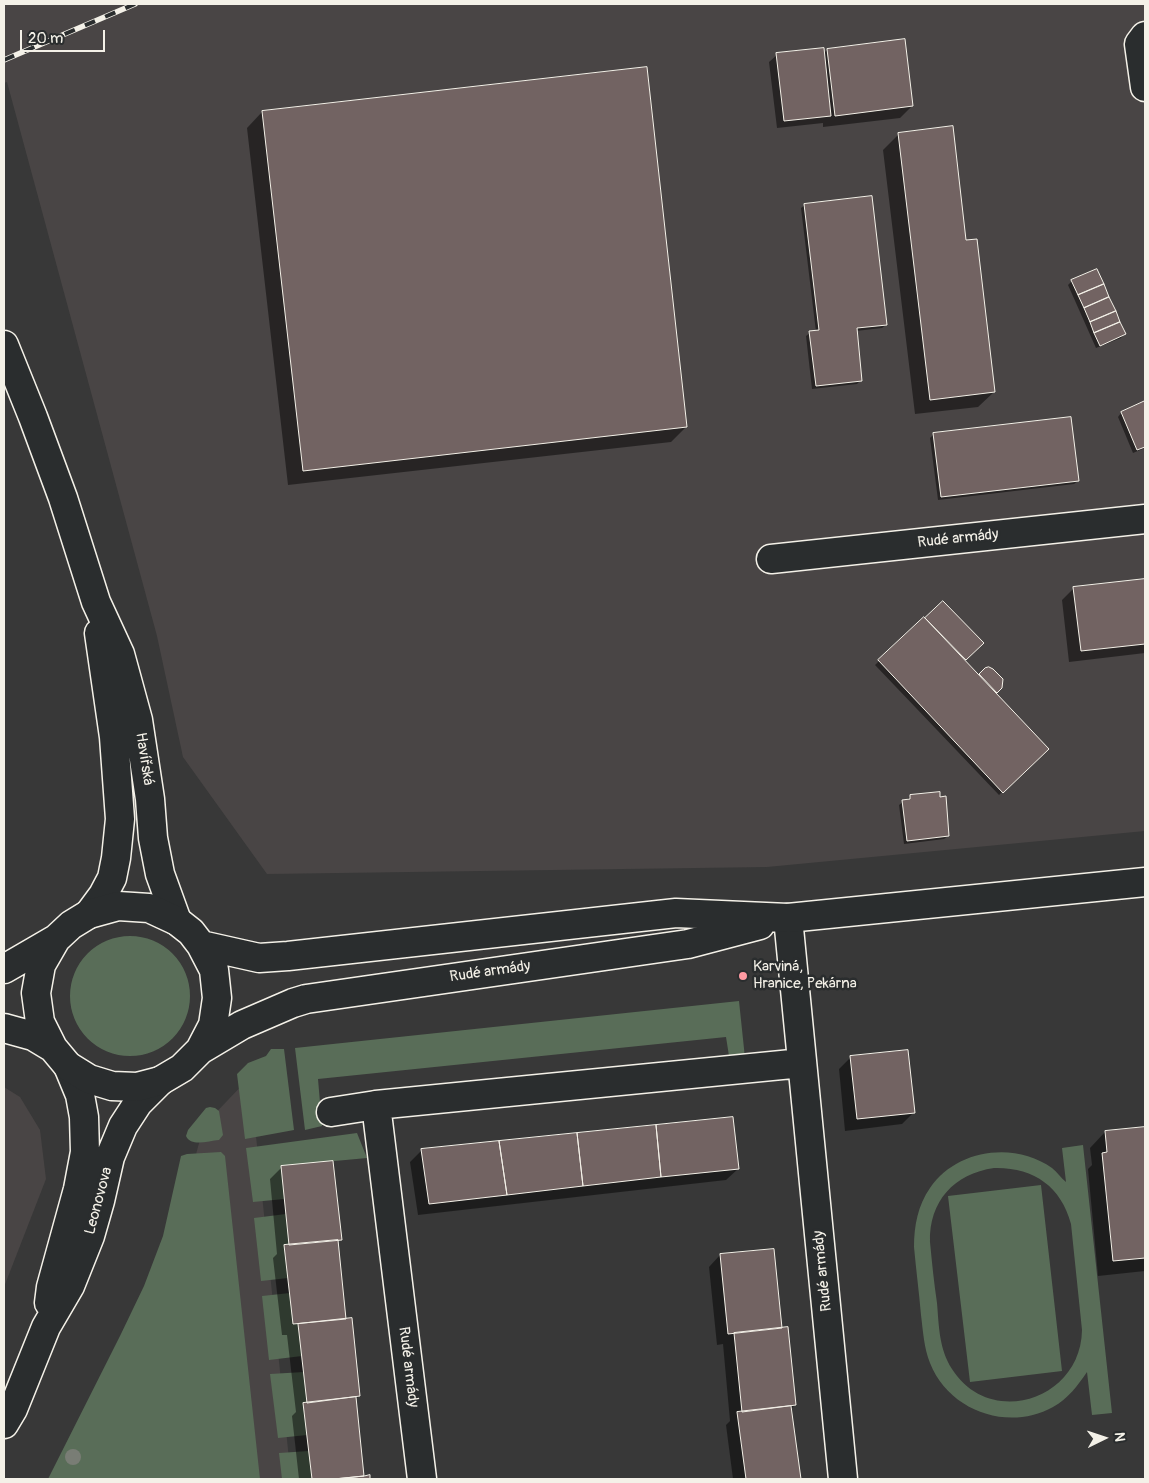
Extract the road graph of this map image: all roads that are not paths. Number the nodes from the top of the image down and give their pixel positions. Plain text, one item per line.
1 (1145, 36) edge
2 (1145, 87) edge
3 (4, 345) edge
4 (1145, 519) edge
5 (771, 558) dead end
6 (96, 602) junction
7 (1145, 882) edge
8 (88, 914) junction
9 (788, 918) junction
10 (177, 921) junction
11 (56, 939) junction
12 (201, 945) junction
13 (4, 969) edge
14 (4, 1028) edge
15 (200, 1050) junction
16 (60, 1057) junction
17 (802, 1063) junction
18 (160, 1081) junction
19 (376, 1105) junction
20 (331, 1112) dead end
21 (46, 1327) junction
22 (4, 1424) edge
23 (422, 1479) edge
24 (844, 1479) edge

1 - 2 street
3 - 6 street, Havířská
4 - 5 street, Rudé armády
6 - 8 street, Havířská
6 - 10 street, Havířská
7 - 9 street, Rudé armády
8 - 10 street, Rudé armády
8 - 11 street, Rudé armády
9 - 12 street, Rudé armády
9 - 15 street, Rudé armády
9 - 17 street, Rudé armády
10 - 12 street, Rudé armády
11 - 13 street, Rudé armády
11 - 16 street, Rudé armády
12 - 15 street, Rudé armády
14 - 16 street, Rudé armády
15 - 18 street, Rudé armády
16 - 18 street, Rudé armády
16 - 21 street, Leonovova
17 - 19 street
17 - 24 street, Rudé armády
18 - 21 street, Leonovova
19 - 20 street
19 - 23 street, Rudé armády
21 - 22 street, Leonovova

